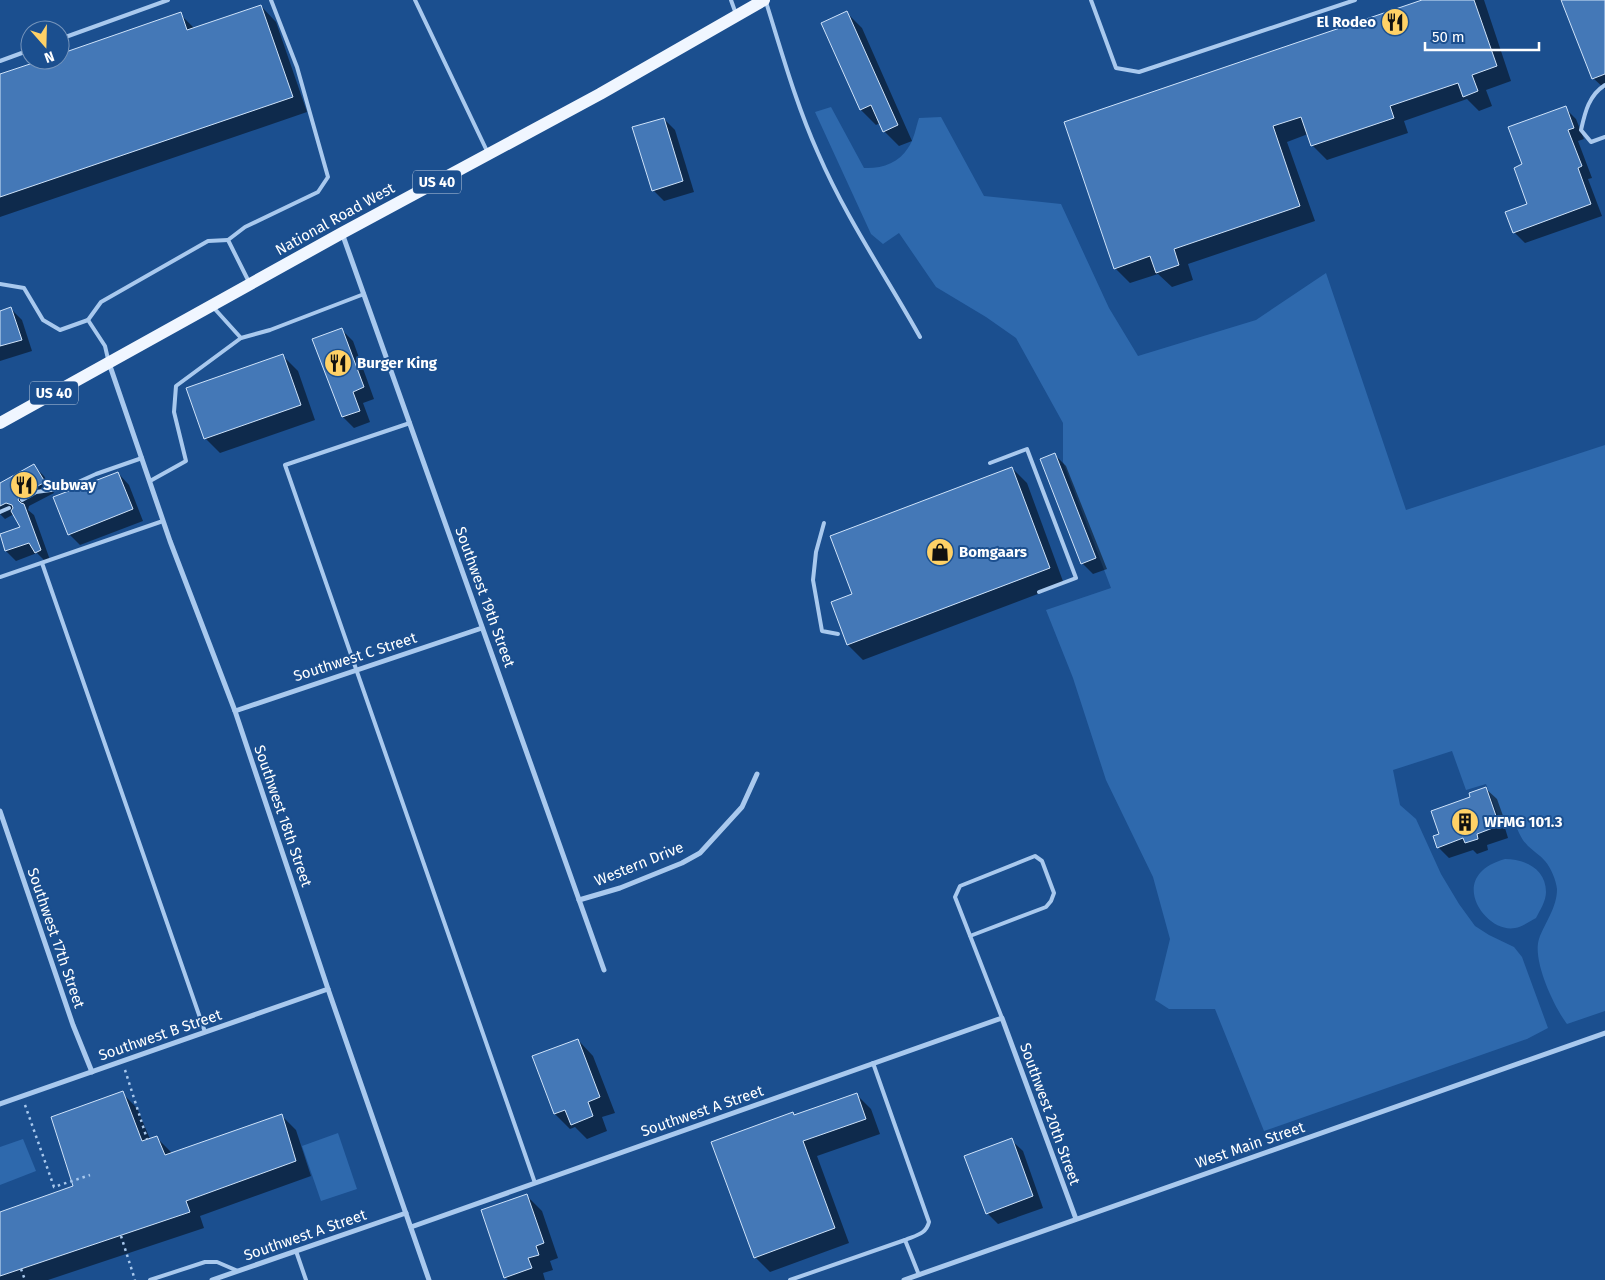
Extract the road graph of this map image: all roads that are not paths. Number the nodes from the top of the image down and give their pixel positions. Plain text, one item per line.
1 (168, 0) edge
2 (271, 0) edge
3 (414, 0) edge
4 (731, 0) edge
5 (765, 0) edge
6 (1091, 0) edge
7 (1355, 0) edge
8 (736, 16) junction
9 (70, 35) edge
10 (20, 54) edge
11 (0, 61) edge
12 (1605, 85) edge
13 (1605, 137) edge
14 (488, 154) junction
15 (342, 233) junction
16 (228, 240) junction
17 (0, 284) edge
18 (250, 284) junction
19 (364, 294) junction
20 (212, 306) junction
21 (88, 320) junction
22 (920, 337) dead end
23 (241, 338) junction
24 (109, 363) junction
25 (0, 423) edge
26 (410, 423) junction
27 (142, 458) junction
28 (990, 462) dead end
29 (150, 481) junction
30 (22, 500) dead end
31 (9, 508) dead end
32 (0, 512) edge
33 (163, 521) junction
34 (824, 523) dead end
35 (42, 563) junction
36 (0, 577) edge
37 (1039, 592) dead end
38 (482, 628) junction
39 (838, 634) dead end
40 (357, 670) junction
41 (235, 711) junction
42 (758, 774) dead end
43 (0, 811) edge
44 (579, 900) junction
45 (970, 936) junction
46 (604, 970) dead end
47 (328, 989) junction
48 (1002, 1018) junction
49 (205, 1032) junction
50 (1605, 1033) edge
51 (873, 1063) junction
52 (92, 1072) junction
53 (0, 1104) edge
54 (535, 1183) junction
55 (406, 1213) junction
56 (1076, 1220) junction
57 (411, 1227) junction
58 (906, 1240) junction
59 (296, 1251) junction
60 (238, 1271) junction
61 (920, 1274) junction
62 (150, 1280) edge
63 (212, 1280) edge
64 (306, 1280) edge
65 (429, 1280) edge
66 (790, 1280) edge
67 (904, 1280) edge
68 (924, 1280) edge

1 - 9 lane
2 - 16 lane
3 - 14 lane
4 - 8 lane
5 - 8 main road, National Road West / US 40
5 - 22 lane
6 - 7 lane
8 - 14 main road, National Road West / US 40
10 - 11 lane
12 - 13 lane
14 - 15 main road, National Road West / US 40
15 - 18 main road, National Road West / US 40
15 - 19 street, Southwest 19th Street
16 - 18 lane
16 - 21 lane
17 - 21 lane
18 - 20 main road, National Road West / US 40
19 - 23 lane
19 - 26 street, Southwest 19th Street
20 - 23 lane
20 - 24 main road, National Road West / US 40
21 - 24 lane
23 - 29 lane
24 - 25 main road, National Road West / US 40
24 - 27 street, Southwest 18th Street
26 - 38 street, Southwest 19th Street
26 - 40 lane
27 - 29 street, Southwest 18th Street
27 - 30 lane
28 - 37 lane
29 - 33 street, Southwest 18th Street
31 - 32 lane
33 - 35 lane
33 - 41 street, Southwest 18th Street
34 - 39 lane
35 - 36 lane
35 - 49 lane
38 - 40 street, Southwest C Street
38 - 44 street, Southwest 19th Street
40 - 41 street, Southwest C Street
40 - 54 lane
41 - 47 street, Southwest 18th Street
42 - 44 street, Western Drive
43 - 52 street, Southwest 17th Street
44 - 46 street, Southwest 19th Street
45 - 45 lane
45 - 48 lane
47 - 49 street, Southwest B Street
47 - 55 street, Southwest 18th Street
48 - 51 street, Southwest A Street
48 - 56 street, Southwest 20th Street
49 - 52 street, Southwest B Street
50 - 56 street, West Main Street
51 - 54 street, Southwest A Street
51 - 58 lane
52 - 53 street, Southwest B Street
54 - 57 street, Southwest A Street
55 - 57 street, Southwest 18th Street
55 - 59 street, Southwest A Street
56 - 61 street, West Main Street
57 - 65 street, Southwest 18th Street
58 - 61 lane
58 - 66 lane
59 - 60 street, Southwest A Street
59 - 64 lane
60 - 62 lane
60 - 63 street, Southwest A Street
61 - 67 street, West Main Street
61 - 68 street

